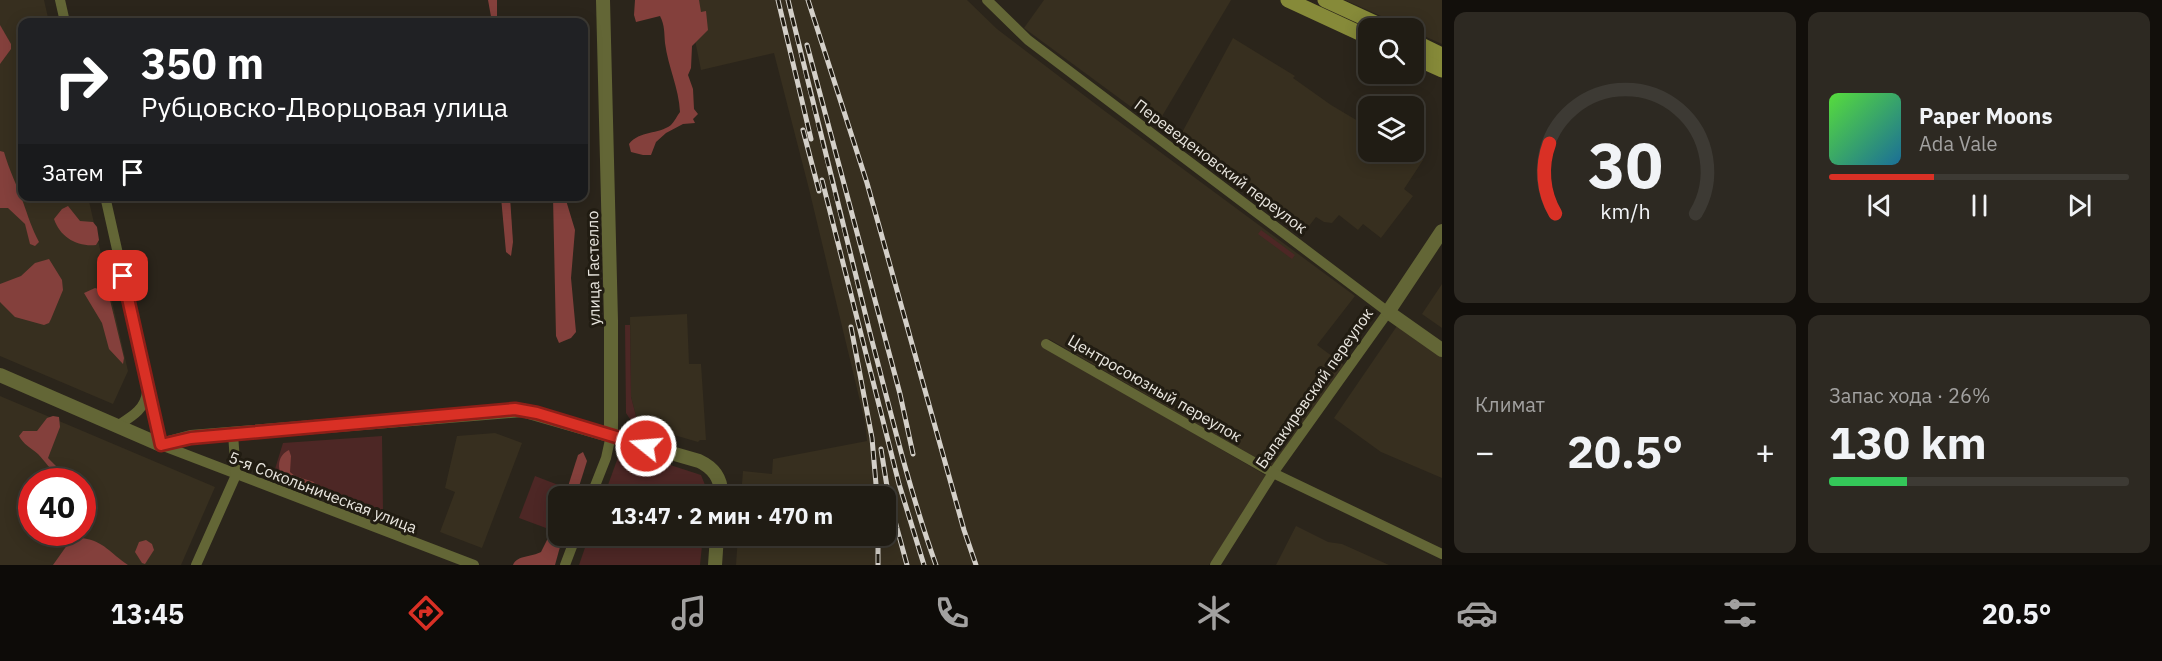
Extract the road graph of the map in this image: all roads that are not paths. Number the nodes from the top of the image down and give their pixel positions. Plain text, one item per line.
1 (60, 0) edge
2 (603, 0) edge
3 (987, 0) edge
4 (1288, 0) edge
5 (1325, 0) edge
6 (64, 18) edge
7 (1364, 18) edge
8 (1358, 32) edge
9 (1424, 46) edge
10 (1442, 54) edge
11 (1424, 62) edge
12 (1442, 70) edge
13 (106, 201) edge
14 (1442, 231) edge
15 (1388, 312) junction
16 (1046, 344) dead end
17 (1442, 350) edge
18 (0, 375) edge
19 (147, 385) junction
20 (117, 426) junction
21 (233, 434) junction
22 (611, 435) junction
23 (161, 445) junction
24 (1273, 473) junction
25 (236, 475) junction
26 (595, 486) edge
27 (719, 486) edge
28 (572, 546) edge
29 (716, 546) edge
30 (1442, 554) edge
31 (196, 565) edge
32 (474, 565) edge
33 (565, 565) edge
34 (715, 565) edge
35 (1215, 565) edge

1 - 6 street
2 - 22 street, улица Гастелло
3 - 15 street, Переведеновский переулок
4 - 8 main road
5 - 7 main road
9 - 10 main road
11 - 12 main road
13 - 19 street
14 - 15 street, Балакиревский переулок
15 - 17 street, Переведеновский переулок
15 - 24 street, Балакиревский переулок
16 - 24 street, Центросоюзный переулок
18 - 20 street
19 - 20 street
19 - 23 street
20 - 23 street
21 - 22 street
21 - 23 street
21 - 25 street
22 - 26 street, улица Гастелло
22 - 27 street
23 - 25 street, 5-я Сокольническая улица
24 - 30 street, Центросоюзный переулок
24 - 35 street, Балакиревский переулок
25 - 31 street
25 - 32 street, 5-я Сокольническая улица
28 - 33 street
29 - 34 street

